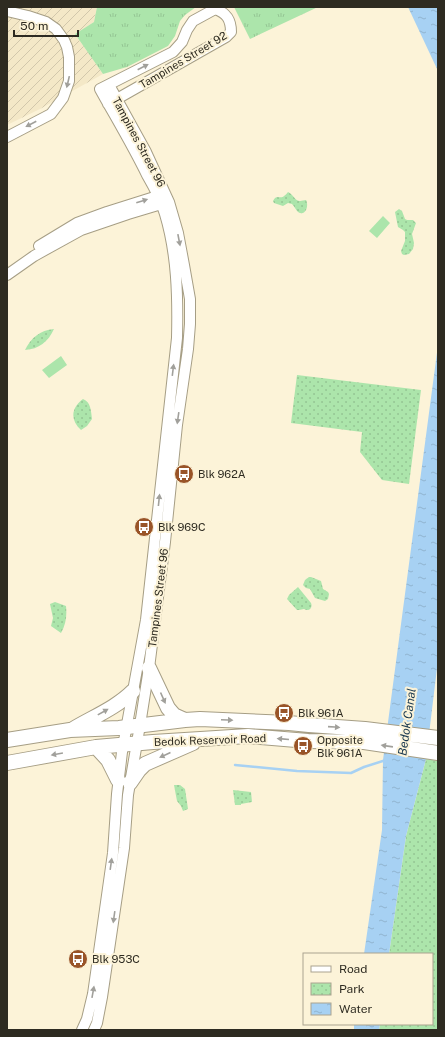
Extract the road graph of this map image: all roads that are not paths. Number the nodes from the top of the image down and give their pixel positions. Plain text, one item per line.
1 (7, 12) edge
2 (104, 87) joint
3 (113, 102) junction
4 (7, 137) edge
5 (164, 199) junction
6 (7, 267) edge
7 (7, 275) edge
8 (150, 668) junction
9 (133, 691) junction
10 (185, 720) junction
11 (134, 726) junction
12 (70, 730) junction
13 (365, 736) junction
14 (438, 738) edge
15 (7, 740) edge
16 (201, 740) junction
17 (130, 744) junction
18 (96, 747) junction
19 (438, 753) edge
20 (7, 763) edge
21 (124, 782) junction
22 (82, 1030) edge
23 (94, 1030) edge

1 -> 4 street
2 - 3 street, Tampines Street 96
2 -> 3 street, Tampines Street 92
3 - 5 street, Tampines Street 96
6 -> 5 street
5 - 7 street
5 -> 8 street, Tampines Street 96
9 -> 5 street, Tampines Street 96
8 -> 10 main road
8 - 11 street, Tampines Street 96
9 - 11 street, Tampines Street 96
12 -> 9 main road
10 - 11 main road, Bedok Reservoir Road
10 -> 13 main road, Bedok Reservoir Road
11 - 12 main road, Bedok Reservoir Road
11 - 17 street, Tampines Street 96
12 - 15 main road, Bedok Reservoir Road
13 - 14 main road, Bedok Reservoir Road
13 -> 16 main road, Bedok Reservoir Road
19 -> 13 main road, Bedok Reservoir Road
16 - 17 main road, Bedok Reservoir Road
16 -> 21 main road
17 - 18 main road, Bedok Reservoir Road
17 - 21 street, Tampines Street 96
18 -> 20 main road, Bedok Reservoir Road
18 - 21 main road
22 -> 21 street, Tampines Street 96
21 -> 23 street, Tampines Street 96

